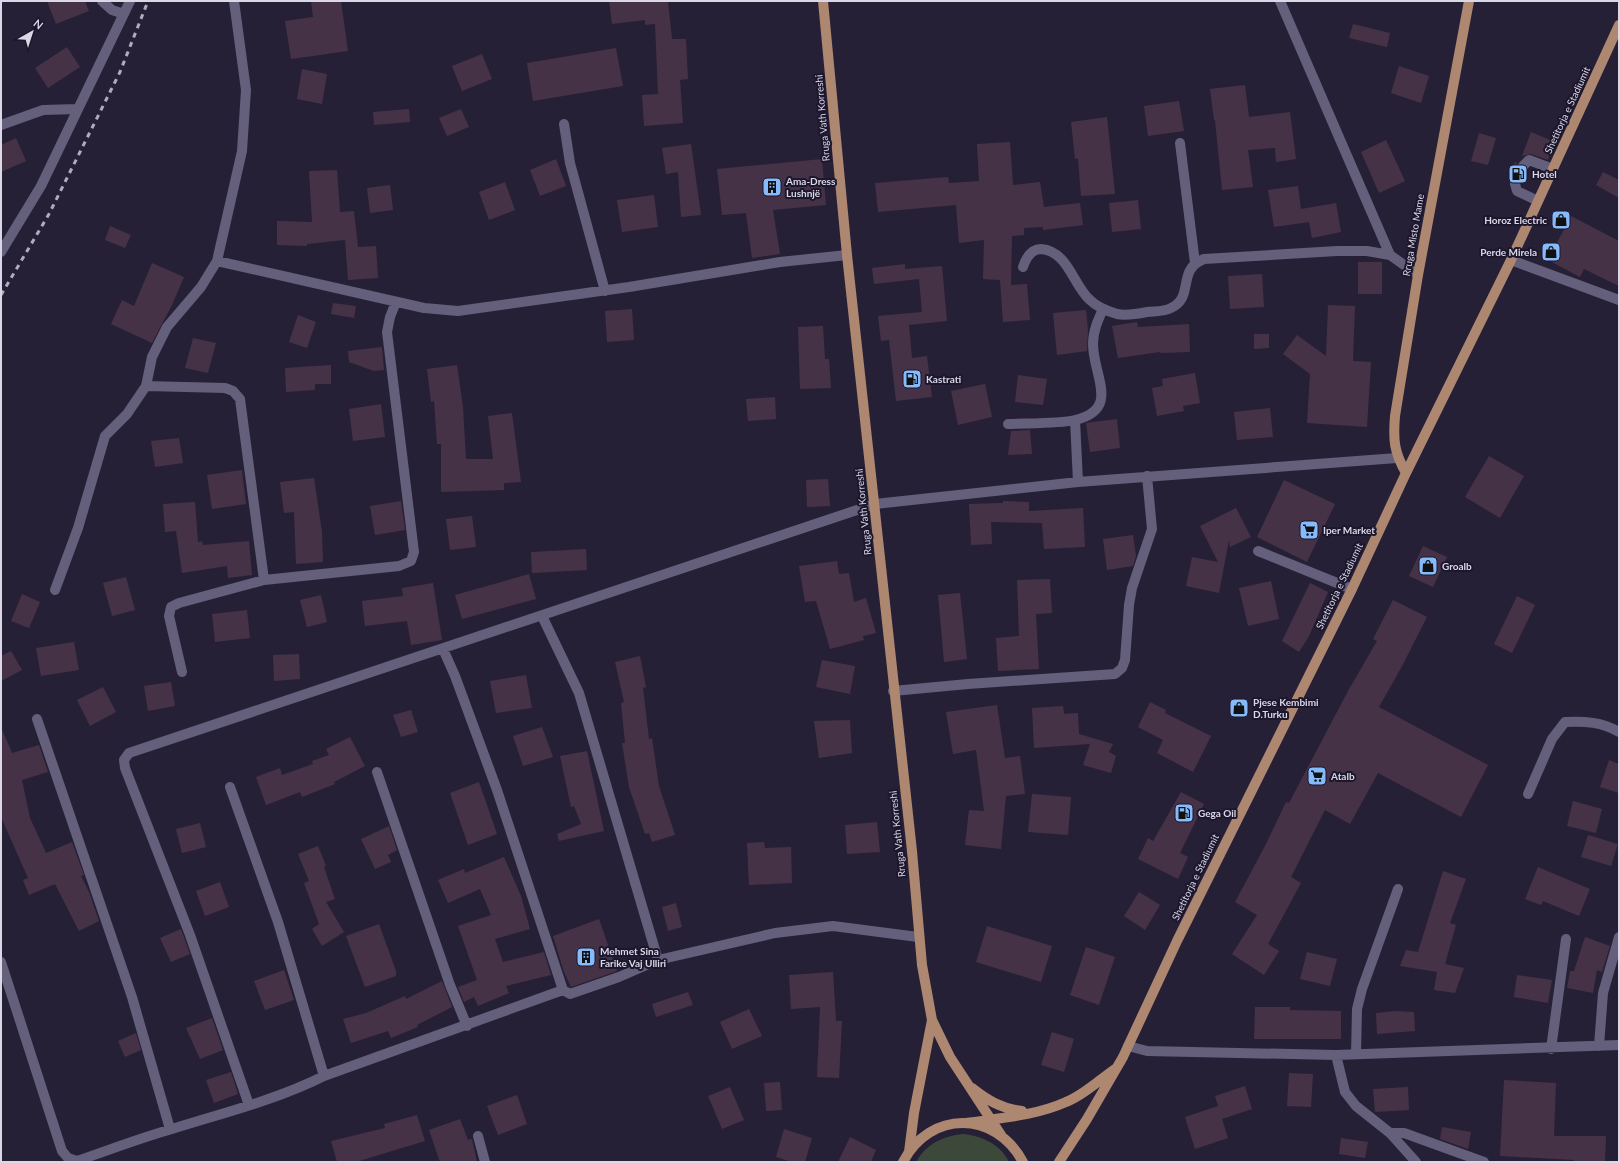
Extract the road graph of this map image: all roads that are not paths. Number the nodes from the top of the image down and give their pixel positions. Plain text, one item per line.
1 (102, 1) edge
2 (130, 1) edge
3 (234, 1) edge
4 (823, 1) edge
5 (1280, 1) edge
6 (1469, 1) edge
7 (124, 14) junction
8 (1619, 24) edge
9 (77, 109) junction
10 (1, 124) edge
11 (564, 124) dead end
12 (1180, 143) dead end
13 (1523, 166) dead end
14 (1553, 169) junction
15 (1515, 184) dead end
16 (1538, 201) junction
17 (1, 252) edge
18 (1390, 254) junction
19 (847, 255) junction
20 (1511, 260) junction
21 (217, 262) junction
22 (1195, 263) junction
23 (1023, 266) dead end
24 (1418, 275) junction
25 (605, 290) junction
26 (1619, 300) edge
27 (396, 302) junction
28 (1103, 309) junction
29 (146, 386) junction
30 (1075, 420) junction
31 (1008, 424) dead end
32 (1398, 458) junction
33 (1406, 473) junction
34 (1147, 476) junction
35 (1078, 482) junction
36 (875, 504) junction
37 (1258, 551) dead end
38 (264, 580) junction
39 (1352, 589) junction
40 (55, 590) dead end
41 (542, 616) junction
42 (443, 649) junction
43 (182, 672) dead end
44 (893, 691) junction
45 (37, 719) dead end
46 (1619, 732) edge
47 (377, 772) dead end
48 (230, 787) dead end
49 (1528, 794) dead end
50 (1398, 889) dead end
51 (918, 937) junction
52 (1619, 937) edge
53 (1566, 939) dead end
54 (658, 960) junction
55 (1, 962) edge
56 (563, 990) junction
57 (932, 1020) junction
58 (467, 1026) junction
59 (1619, 1045) edge
60 (1128, 1046) junction
61 (1599, 1046) junction
62 (1551, 1049) junction
63 (1356, 1054) junction
64 (1336, 1055) junction
65 (1115, 1069) junction
66 (324, 1076) junction
67 (966, 1082) junction
68 (249, 1105) junction
69 (1042, 1110) junction
70 (990, 1119) junction
71 (966, 1123) junction
72 (170, 1129) junction
73 (1390, 1133) junction
74 (1001, 1135) junction
75 (478, 1136) dead end
76 (908, 1152) junction
77 (485, 1162) edge
78 (903, 1162) edge
79 (1023, 1162) edge
80 (1059, 1162) edge
81 (1416, 1162) edge
82 (1484, 1162) edge

1 - 7 street
2 - 7 street
3 - 21 street
4 - 19 main road, Rruga Vath Korreshi
5 - 18 street
6 - 24 main road, Rruga Misto Mame
7 - 9 street
8 - 14 main road, Shetitorja e Stadiumit
9 - 10 street
9 - 17 street
11 - 25 street
12 - 22 street
13 - 14 street
14 - 16 main road, Shetitorja e Stadiumit
15 - 16 street
16 - 20 main road, Shetitorja e Stadiumit
18 - 22 street
18 - 24 street
19 - 25 street
19 - 36 main road, Rruga Vath Korreshi
20 - 26 street
20 - 33 main road, Shetitorja e Stadiumit
21 - 27 street
21 - 29 street
22 - 28 street
23 - 28 street
24 - 32 main road, Rruga Misto Mame
25 - 27 street
27 - 38 street
28 - 30 street
29 - 38 street
29 - 40 street
30 - 31 street
30 - 35 street
32 - 33 main road, Rruga Misto Mame
32 - 34 street
33 - 39 main road, Shetitorja e Stadiumit
34 - 35 street
34 - 44 street
35 - 36 street
36 - 41 street
36 - 44 main road, Rruga Vath Korreshi
37 - 39 street
38 - 43 street
39 - 60 main road, Shetitorja e Stadiumit
41 - 42 street
41 - 54 street
42 - 56 street
42 - 68 street
44 - 51 main road, Rruga Vath Korreshi
45 - 72 street
46 - 49 street
47 - 58 street
48 - 66 street
50 - 63 street
51 - 54 street
51 - 57 main road, Rruga Vath Korreshi
52 - 61 street
53 - 62 street
54 - 56 street
55 - 72 street
56 - 58 street
57 - 67 main road, Rruga Vath Korreshi
57 - 76 main road, Rruga Vath Korreshi
58 - 66 street
59 - 61 street
60 - 64 street
60 - 65 main road, Shetitorja e Stadiumit
61 - 62 street
62 - 63 street
63 - 64 street
64 - 73 street
65 - 69 main road, Shetitorja e Stadiumit
65 - 80 main road, Shetitorja e Stadiumit
66 - 68 street
67 - 69 main road
67 - 70 main road, Rruga Vath Korreshi
68 - 72 street
69 - 70 main road, Shetitorja e Stadiumit
70 - 71 main road, Shetitorja e Stadiumit
70 - 74 main road, Rruga Vath Korreshi
71 - 74 main road
71 - 76 main road, Shetitorja e Stadiumit
73 - 81 street
73 - 82 street
74 - 79 main road
75 - 77 street
76 - 78 main road

